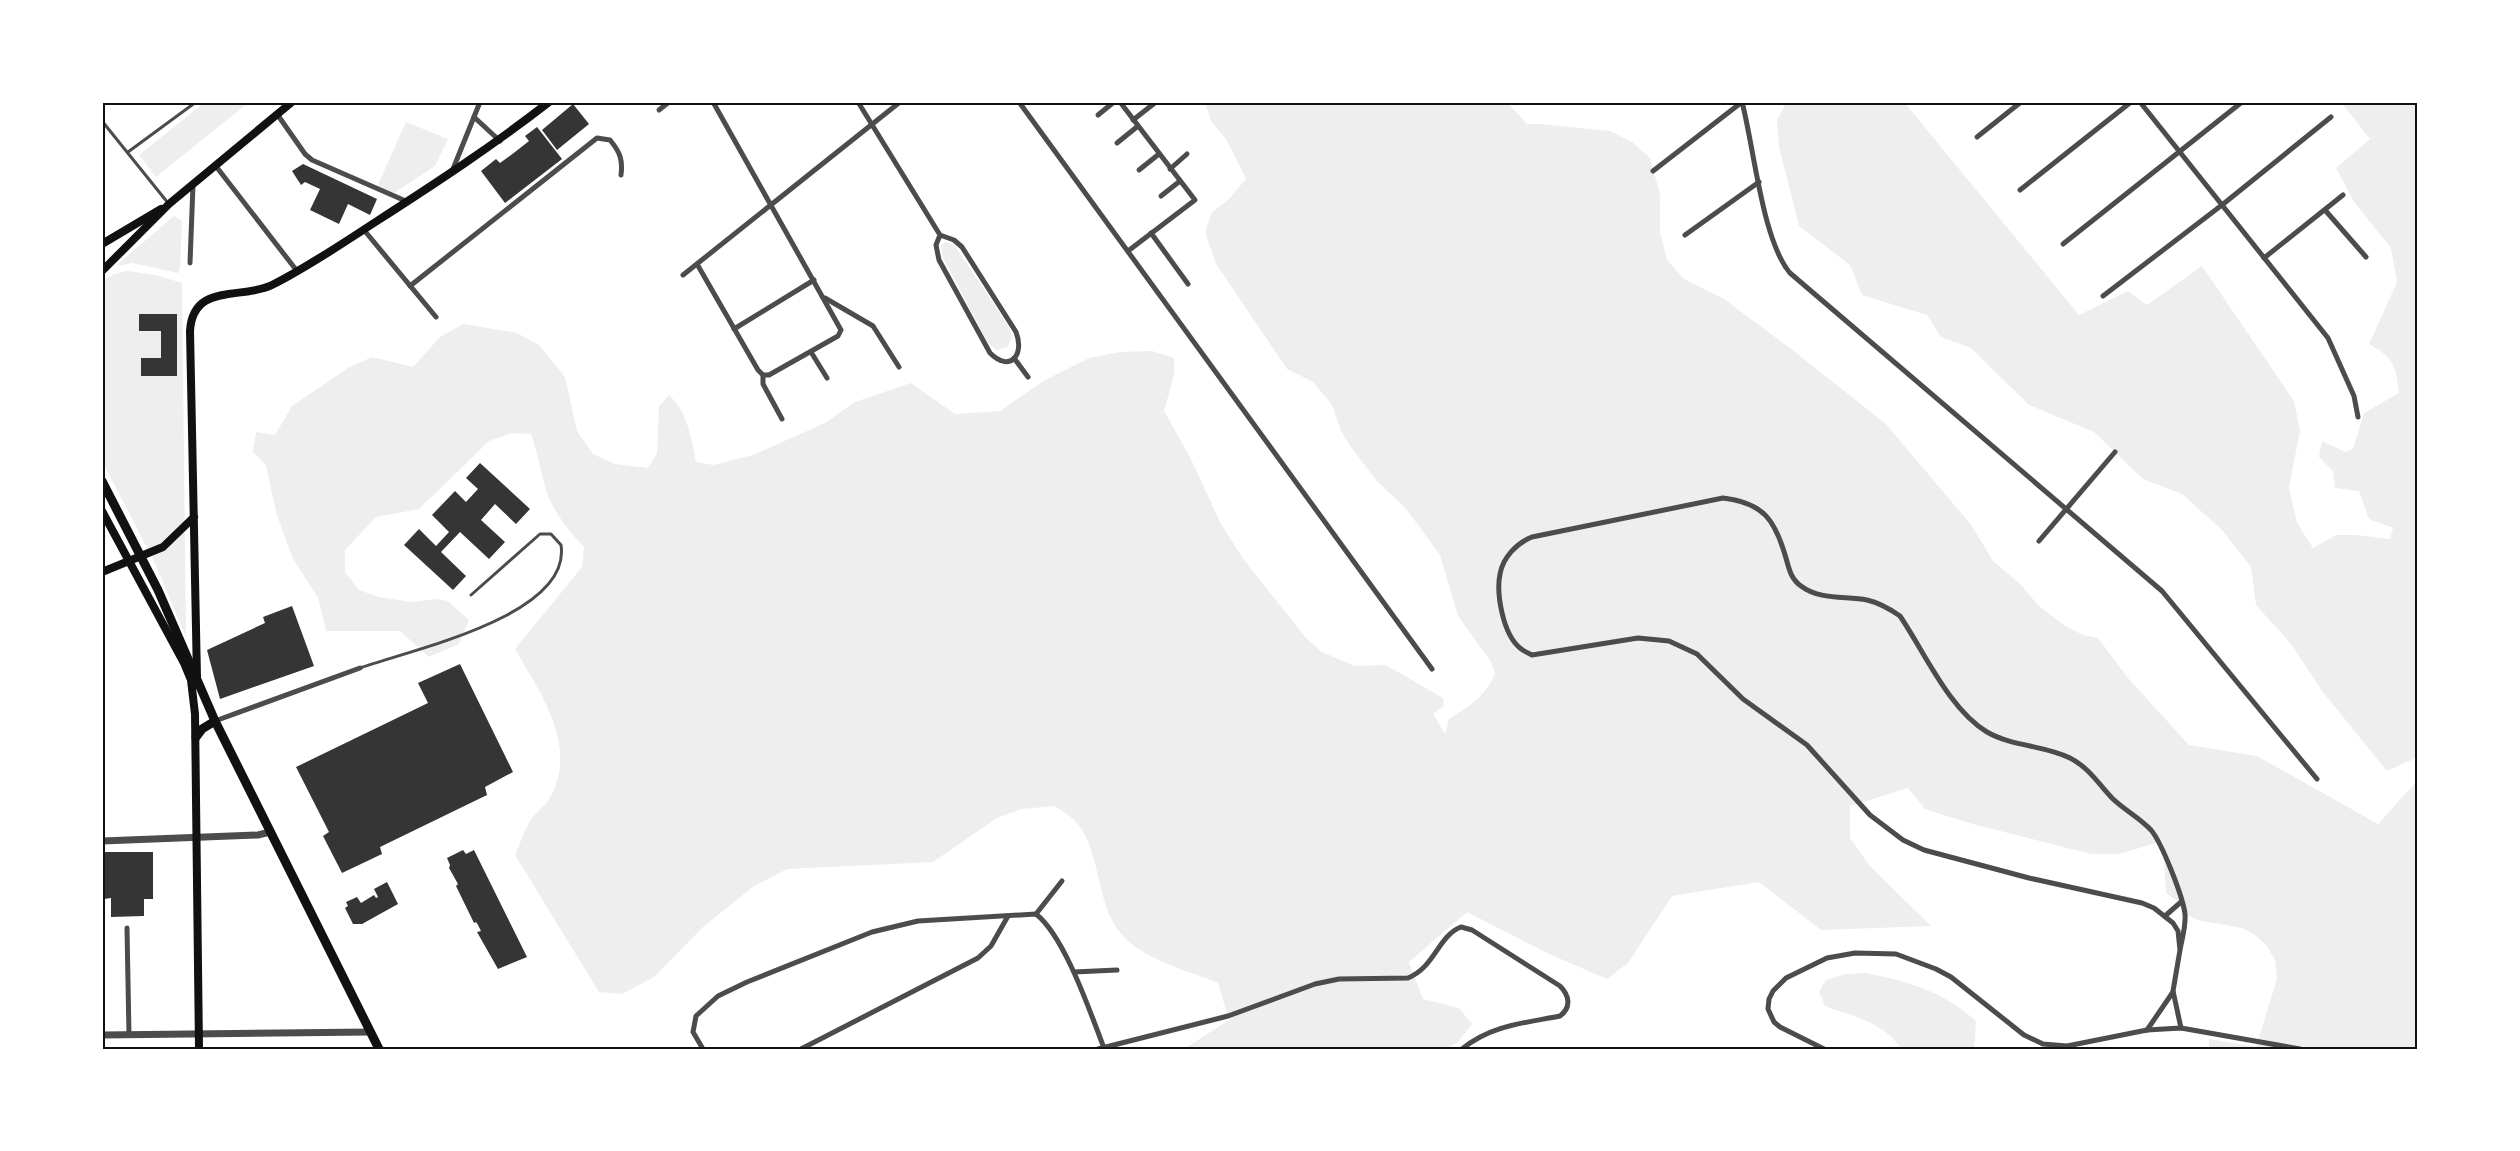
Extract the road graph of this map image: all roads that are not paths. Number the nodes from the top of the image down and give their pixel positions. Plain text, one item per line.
1 (195, 102) edge
2 (292, 102) edge
3 (480, 102) edge
4 (549, 102) edge
5 (669, 102) edge
6 (713, 102) edge
7 (858, 102) edge
8 (900, 102) edge
9 (1019, 102) edge
10 (1114, 102) edge
11 (1120, 102) edge
12 (1156, 102) edge
13 (1742, 102) edge
14 (2021, 102) edge
15 (2131, 102) edge
16 (2140, 102) edge
17 (2242, 102) edge
18 (659, 110) dead end
19 (277, 114) junction
20 (1098, 115) dead end
21 (474, 117) junction
22 (2331, 117) dead end
23 (1133, 120) junction
24 (102, 121) edge
25 (872, 124) junction
26 (1138, 126) junction
27 (1977, 137) dead end
28 (500, 141) junction
29 (1118, 143) dead end
30 (128, 152) junction
31 (2180, 152) junction
32 (1159, 154) junction
33 (1187, 154) dead end
34 (215, 165) junction
35 (1170, 169) junction
36 (1139, 170) dead end
37 (1653, 171) dead end
38 (452, 174) junction
39 (621, 176) dead end
40 (1180, 181) junction
41 (1759, 182) junction
42 (193, 184) junction
43 (2020, 190) dead end
44 (2343, 195) dead end
45 (1161, 196) dead end
46 (408, 202) junction
47 (169, 204) junction
48 (771, 205) junction
49 (2222, 205) junction
50 (2325, 210) junction
51 (364, 230) junction
52 (1151, 234) junction
53 (940, 235) junction
54 (1685, 235) dead end
55 (102, 244) edge
56 (2063, 244) dead end
57 (1128, 251) junction
58 (2366, 257) dead end
59 (2264, 258) junction
60 (190, 263) dead end
61 (697, 264) junction
62 (102, 271) edge
63 (297, 271) junction
64 (684, 275) dead end
65 (814, 280) junction
66 (1188, 284) dead end
67 (410, 286) junction
68 (2103, 296) dead end
69 (824, 297) junction
70 (436, 317) dead end
71 (734, 329) junction
72 (811, 352) junction
73 (1014, 358) junction
74 (899, 367) dead end
75 (763, 375) junction
76 (827, 378) dead end
77 (1028, 378) dead end
78 (2358, 417) dead end
79 (782, 419) dead end
80 (2115, 452) dead end
81 (102, 482) edge
82 (2066, 510) junction
83 (102, 511) edge
84 (194, 517) junction
85 (2039, 541) dead end
86 (141, 557) junction
87 (129, 562) junction
88 (102, 572) edge
89 (471, 595) dead end
90 (360, 668) joint
91 (1432, 669) dead end
92 (194, 681) junction
93 (215, 721) junction
94 (196, 737) junction
95 (2317, 779) dead end
96 (270, 832) junction
97 (197, 838) junction
98 (102, 841) edge
99 (1062, 881) dead end
100 (2181, 902) junction
101 (1036, 914) junction
102 (1008, 916) junction
103 (2165, 916) junction
104 (127, 928) dead end
105 (2180, 950) junction
106 (1117, 970) dead end
107 (1074, 972) junction
108 (2173, 991) junction
109 (2181, 1028) junction
110 (2147, 1030) junction
111 (371, 1032) junction
112 (199, 1034) junction
113 (102, 1035) edge
114 (129, 1035) junction
115 (1101, 1048) edge
116 (199, 1049) edge
117 (379, 1049) edge
118 (703, 1049) edge
119 (801, 1049) edge
120 (1462, 1049) edge
121 (1824, 1049) edge
122 (2300, 1049) edge

1 - 30 lane
2 - 19 main road
3 - 21 street
4 - 28 main road
5 - 18 street
6 - 48 street
7 - 25 street
8 - 25 street
9 - 57 street
10 - 20 street
11 - 23 street
12 - 23 street
13 - 37 street
13 - 41 street
14 - 27 street
15 - 43 street
16 - 31 street
17 - 31 street
19 - 34 main road
19 - 46 street
21 - 28 street
21 - 38 street
22 - 49 street
23 - 26 street
24 - 30 lane
25 - 48 street
25 - 53 street
26 - 29 street
26 - 32 street
28 - 38 main road
30 - 47 lane
31 - 49 street
31 - 56 street
32 - 35 street
32 - 36 street
33 - 35 street
34 - 42 main road
34 - 63 street
35 - 40 street
38 - 46 main road
39 - 67 street
40 - 45 street
40 - 52 street
41 - 54 street
41 - 82 street
42 - 47 main road
42 - 60 street
44 - 50 street
46 - 51 main road
47 - 55 main road
47 - 62 main road
48 - 61 street
48 - 65 street
49 - 59 street
49 - 68 street
50 - 58 street
50 - 59 street
51 - 63 main road
51 - 67 street
52 - 57 street
52 - 66 street
53 - 73 street
53 - 73 street
57 - 91 street
59 - 78 street
61 - 64 street
61 - 71 street
63 - 84 main road
65 - 69 street
65 - 71 street
67 - 70 street
69 - 72 street
69 - 74 street
71 - 75 street
72 - 75 street
72 - 76 street
73 - 77 street
75 - 79 street
80 - 82 street
81 - 86 main road
82 - 85 street
82 - 95 street
83 - 87 main road
84 - 86 main road
84 - 92 main road
86 - 87 main road
86 - 92 main road
87 - 88 main road
87 - 92 main road
89 - 90 lane
90 - 93 street
92 - 93 main road
92 - 94 main road
93 - 94 main road
93 - 96 main road
94 - 97 main road
96 - 97 street
96 - 111 main road
97 - 98 street
97 - 112 main road
99 - 101 street
100 - 103 street
100 - 103 street
100 - 105 street
101 - 102 street
101 - 107 street
102 - 118 street
102 - 119 street
103 - 105 street
104 - 114 street
105 - 108 street
106 - 107 street
107 - 115 street
108 - 109 street
108 - 110 street
109 - 110 street
109 - 122 street
110 - 121 street
111 - 112 street
111 - 117 main road
112 - 114 street
112 - 116 main road
113 - 114 street
115 - 120 street

